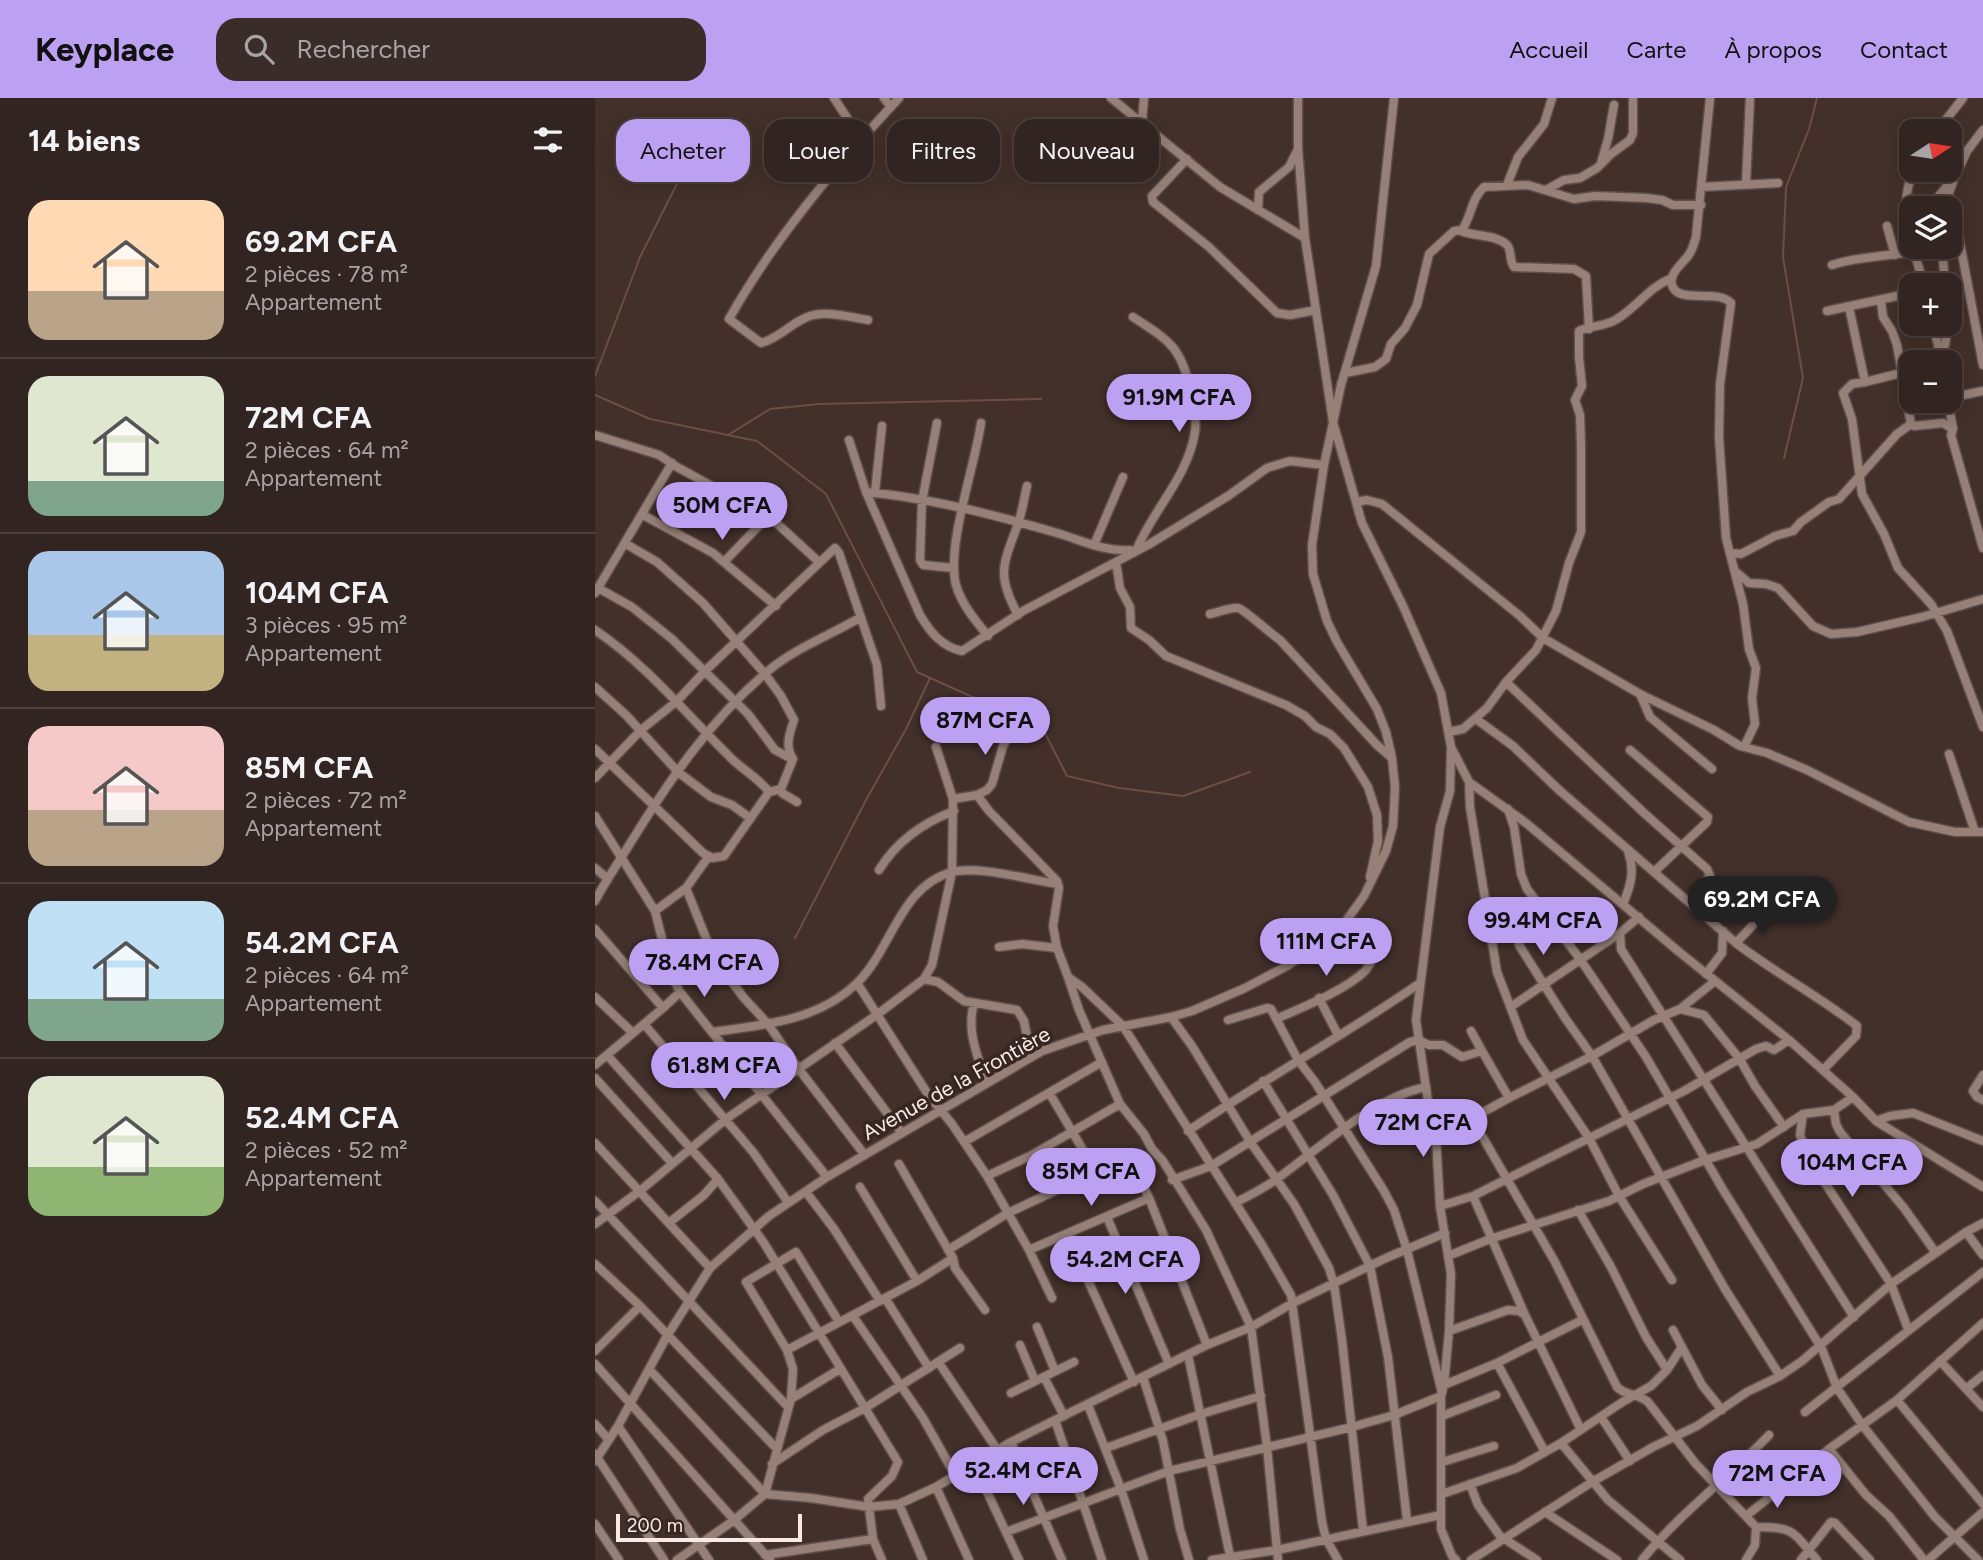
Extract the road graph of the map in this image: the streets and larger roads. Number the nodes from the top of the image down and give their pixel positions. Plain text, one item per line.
1 (834, 98) edge
2 (884, 98) edge
3 (899, 98) edge
4 (1111, 98) edge
5 (1144, 98) edge
6 (1299, 98) edge
7 (1394, 98) edge
8 (1552, 98) edge
9 (1633, 98) edge
10 (1710, 98) edge
11 (1749, 98) edge
12 (1963, 98) edge
13 (1614, 105) dead end
14 (891, 107) junction
15 (848, 119) edge
16 (1138, 119) edge
17 (1142, 119) edge
18 (1946, 119) edge
19 (873, 126) edge
20 (1983, 130) edge
21 (1159, 136) edge
22 (1299, 148) junction
23 (1187, 159) junction
24 (1962, 162) edge
25 (1601, 164) junction
26 (825, 182) edge
27 (1950, 182) edge
28 (1777, 183) dead end
29 (1746, 184) junction
30 (1507, 185) junction
31 (1702, 187) junction
32 (1546, 190) junction
33 (1939, 196) edge
34 (1701, 205) junction
35 (1258, 210) junction
36 (1887, 226) dead end
37 (1461, 231) junction
38 (1305, 238) junction
39 (1899, 254) edge
40 (1962, 254) edge
41 (1895, 255) junction
42 (1832, 265) dead end
43 (1672, 278) junction
44 (1899, 296) edge
45 (1881, 301) junction
46 (1850, 307) junction
47 (1316, 310) junction
48 (1826, 311) dead end
49 (1133, 317) dead end
50 (868, 320) dead end
51 (1589, 329) junction
52 (1899, 359) edge
53 (1983, 365) edge
54 (1345, 373) junction
55 (1899, 374) edge
56 (1865, 382) junction
57 (1983, 391) edge
58 (1962, 397) edge
59 (1909, 413) edge
60 (1951, 413) edge
61 (1333, 422) junction
62 (937, 423) dead end
63 (981, 423) dead end
64 (1911, 424) junction
65 (882, 426) dead end
66 (1953, 429) junction
67 (595, 435) edge
68 (849, 440) dead end
69 (672, 463) junction
70 (1324, 464) junction
71 (1860, 475) junction
72 (1123, 477) dead end
73 (1027, 486) dead end
74 (866, 492) junction
75 (875, 492) junction
76 (922, 500) junction
77 (1356, 502) junction
78 (963, 509) junction
79 (643, 515) junction
80 (768, 516) junction
81 (1018, 523) junction
82 (626, 544) junction
83 (1094, 545) junction
84 (1983, 548) edge
85 (1134, 553) junction
86 (1730, 553) junction
87 (725, 562) junction
88 (819, 562) junction
89 (1116, 562) junction
90 (954, 568) junction
91 (1736, 572) junction
92 (597, 590) edge
93 (1983, 599) edge
94 (776, 606) junction
95 (1937, 612) junction
96 (1210, 614) dead end
97 (1017, 615) junction
98 (861, 617) junction
99 (595, 630) edge
100 (988, 636) junction
101 (1543, 638) junction
102 (735, 642) junction
103 (706, 670) junction
104 (765, 674) junction
105 (1506, 682) junction
106 (595, 687) edge
107 (1640, 695) junction
108 (677, 701) junction
109 (734, 702) junction
110 (881, 706) dead end
111 (1019, 718) dead end
112 (1476, 719) junction
113 (1983, 727) edge
114 (641, 730) junction
115 (705, 733) junction
116 (1449, 733) junction
117 (936, 747) dead end
118 (1451, 747) junction
119 (1744, 747) junction
120 (595, 750) edge
121 (1630, 750) dead end
122 (1949, 754) dead end
123 (1392, 758) junction
124 (793, 759) junction
125 (608, 762) junction
126 (1712, 769) dead end
127 (678, 772) junction
128 (595, 778) edge
129 (1469, 782) junction
130 (781, 789) junction
131 (769, 792) junction
132 (977, 795) junction
133 (953, 799) junction
134 (797, 802) dead end
135 (654, 807) junction
136 (1508, 809) junction
137 (954, 811) junction
138 (595, 816) edge
139 (750, 818) junction
140 (1979, 832) edge
141 (1681, 846) junction
142 (1627, 848) junction
143 (709, 856) junction
144 (622, 858) junction
145 (595, 868) edge
146 (879, 870) dead end
147 (951, 872) junction
148 (1654, 872) junction
149 (607, 878) junction
150 (1058, 884) junction
151 (1703, 884) dead end
152 (686, 888) junction
153 (1364, 896) junction
154 (595, 901) edge
155 (1623, 904) junction
156 (1767, 910) dead end
157 (655, 911) junction
158 (1639, 918) junction
159 (595, 929) edge
160 (1723, 931) junction
161 (1620, 933) junction
162 (1736, 943) junction
163 (1519, 945) dead end
164 (999, 947) dead end
165 (1057, 948) junction
166 (1380, 948) dead end
167 (1580, 959) junction
168 (1706, 974) junction
169 (1068, 977) junction
170 (924, 979) junction
171 (1715, 981) junction
172 (857, 983) junction
173 (1420, 983) junction
174 (1542, 983) junction
175 (680, 992) junction
176 (595, 996) edge
177 (1319, 999) junction
178 (974, 1003) junction
179 (1512, 1006) junction
180 (663, 1008) junction
181 (1680, 1009) junction
182 (878, 1014) junction
183 (1665, 1016) junction
184 (1171, 1017) junction
185 (1276, 1019) junction
186 (1228, 1020) dead end
187 (644, 1024) junction
188 (768, 1024) junction
189 (1122, 1026) junction
190 (1471, 1031) dead end
191 (712, 1032) junction
192 (633, 1033) junction
193 (1630, 1033) junction
194 (1090, 1034) junction
195 (1338, 1035) junction
196 (1418, 1040) junction
197 (1789, 1040) junction
198 (835, 1043) junction
199 (1482, 1051) junction
200 (607, 1055) junction
201 (1592, 1056) junction
202 (1031, 1057) junction
203 (1739, 1058) junction
204 (1298, 1060) junction
205 (1102, 1062) junction
206 (595, 1065) edge
207 (799, 1068) junction
208 (1823, 1070) junction
209 (1983, 1075) edge
210 (595, 1079) edge
211 (1547, 1079) junction
212 (1705, 1079) junction
213 (1263, 1081) junction
214 (986, 1083) junction
215 (1426, 1087) junction
216 (1050, 1094) junction
217 (760, 1095) junction
218 (1323, 1097) junction
219 (1853, 1097) junction
220 (1509, 1098) junction
221 (1671, 1098) junction
222 (1983, 1100) edge
223 (1228, 1103) junction
224 (1120, 1104) junction
225 (1381, 1105) junction
226 (938, 1110) junction
227 (1834, 1110) junction
228 (1803, 1114) junction
229 (1471, 1117) junction
230 (1628, 1118) junction
231 (726, 1119) junction
232 (1287, 1121) junction
233 (1876, 1121) junction
234 (1784, 1127) junction
235 (1345, 1129) junction
236 (1188, 1131) junction
237 (1071, 1132) junction
238 (902, 1133) junction
239 (1399, 1135) dead end
240 (1436, 1138) junction
241 (1588, 1138) junction
242 (1983, 1141) edge
243 (964, 1142) junction
244 (595, 1143) edge
245 (1251, 1143) junction
246 (1747, 1148) junction
247 (690, 1149) junction
248 (1308, 1153) junction
249 (864, 1154) junction
250 (1705, 1160) junction
251 (672, 1163) junction
252 (899, 1164) dead end
253 (1211, 1166) junction
254 (1096, 1172) junction
255 (988, 1176) junction
256 (827, 1177) junction
257 (1277, 1178) junction
258 (718, 1179) junction
259 (1507, 1179) junction
260 (1661, 1179) junction
261 (1172, 1180) junction
262 (860, 1187) dead end
263 (1983, 1187) edge
264 (641, 1190) junction
265 (806, 1192) junction
266 (1472, 1196) junction
267 (1619, 1196) junction
268 (1149, 1198) junction
269 (595, 1200) edge
270 (788, 1202) junction
271 (1235, 1203) junction
272 (1440, 1206) junction
273 (1578, 1210) junction
274 (608, 1213) junction
275 (1008, 1213) junction
276 (1107, 1217) junction
277 (670, 1222) junction
278 (1983, 1223) edge
279 (595, 1224) edge
280 (1534, 1224) junction
281 (753, 1228) junction
282 (1966, 1231) junction
283 (1445, 1233) junction
284 (1067, 1234) junction
285 (1490, 1239) junction
286 (948, 1250) junction
287 (1029, 1250) junction
288 (1407, 1250) junction
289 (1935, 1252) junction
290 (1983, 1255) edge
291 (1448, 1256) junction
292 (953, 1258) junction
293 (776, 1263) junction
294 (595, 1264) edge
295 (1370, 1266) junction
296 (710, 1268) junction
297 (1983, 1272) edge
298 (1672, 1280) dead end
299 (917, 1281) junction
300 (1334, 1284) junction
301 (1891, 1284) junction
302 (1052, 1298) dead end
303 (883, 1300) junction
304 (689, 1302) junction
305 (1293, 1303) junction
306 (640, 1306) junction
307 (985, 1310) dead end
308 (1525, 1315) junction
309 (853, 1316) junction
310 (1854, 1317) junction
311 (1583, 1320) junction
312 (839, 1322) junction
313 (1983, 1323) edge
314 (1037, 1326) dead end
315 (1251, 1326) junction
316 (1673, 1329) dead end
317 (1908, 1329) junction
318 (1449, 1331) junction
319 (817, 1333) junction
320 (667, 1336) junction
321 (1538, 1343) junction
322 (1020, 1345) dead end
323 (1207, 1345) junction
324 (1821, 1347) junction
325 (960, 1348) dead end
326 (1682, 1348) junction
327 (787, 1350) junction
328 (595, 1351) edge
329 (1188, 1355) junction
330 (1940, 1361) junction
331 (1074, 1362) dead end
332 (939, 1363) junction
333 (1497, 1363) junction
334 (595, 1364) edge
335 (1169, 1364) junction
336 (929, 1367) junction
337 (649, 1369) junction
338 (840, 1370) junction
339 (1667, 1370) junction
340 (1055, 1371) junction
341 (1983, 1375) edge
342 (1780, 1376) junction
343 (1044, 1377) junction
344 (1143, 1377) junction
345 (1035, 1381) junction
346 (1134, 1382) junction
347 (899, 1385) junction
348 (1837, 1388) junction
349 (1967, 1388) junction
350 (1442, 1391) junction
351 (1011, 1393) dead end
352 (1496, 1395) dead end
353 (1635, 1395) junction
354 (1261, 1396) junction
355 (1898, 1400) junction
356 (790, 1403) junction
357 (629, 1404) junction
358 (1088, 1405) junction
359 (865, 1408) junction
360 (1983, 1408) edge
361 (1722, 1410) junction
362 (1805, 1412) dead end
363 (1201, 1414) junction
364 (1394, 1415) junction
365 (1442, 1416) junction
366 (1601, 1417) junction
367 (1060, 1418) junction
368 (595, 1424) edge
369 (618, 1426) junction
370 (1863, 1426) junction
371 (1352, 1427) junction
372 (1159, 1429) junction
373 (1581, 1430) junction
374 (1769, 1435) dead end
375 (1310, 1436) junction
376 (1674, 1437) junction
377 (609, 1440) junction
378 (1011, 1442) junction
379 (1561, 1443) junction
380 (1494, 1446) dead end
381 (1267, 1447) junction
382 (1106, 1448) junction
383 (1829, 1449) junction
384 (777, 1450) junction
385 (998, 1451) junction
386 (1545, 1452) junction
387 (596, 1457) edge
388 (1210, 1461) junction
389 (1630, 1461) junction
390 (1442, 1462) junction
391 (772, 1464) junction
392 (974, 1464) junction
393 (1169, 1471) junction
394 (955, 1475) junction
395 (1592, 1482) junction
396 (1470, 1484) junction
397 (1716, 1485) junction
398 (936, 1487) junction
399 (1121, 1489) junction
400 (765, 1494) junction
401 (1442, 1494) junction
402 (1084, 1502) junction
403 (899, 1504) junction
404 (1983, 1504) edge
405 (869, 1507) junction
406 (1545, 1512) junction
407 (1983, 1512) edge
408 (1441, 1515) junction
409 (1746, 1516) junction
410 (1043, 1517) junction
411 (1407, 1520) junction
412 (733, 1521) junction
413 (595, 1524) edge
414 (1756, 1527) junction
415 (1363, 1530) junction
416 (1006, 1532) junction
417 (1505, 1537) junction
418 (1955, 1537) junction
419 (873, 1539) junction
420 (1326, 1539) junction
421 (1657, 1542) junction
422 (699, 1546) junction
423 (1277, 1550) junction
424 (1808, 1550) junction
425 (1230, 1556) junction
426 (767, 1557) edge
427 (1451, 1558) edge
428 (619, 1560) edge
429 (664, 1560) edge
430 (677, 1560) edge
431 (709, 1560) edge
432 (881, 1560) edge
433 (923, 1560) edge
434 (969, 1560) edge
435 (1019, 1560) edge
436 (1062, 1560) edge
437 (1102, 1560) edge
438 (1144, 1560) edge
439 (1189, 1560) edge
440 (1212, 1560) edge
441 (1278, 1560) edge
442 (1338, 1560) edge
443 (1471, 1560) edge
444 (1537, 1560) edge
445 (1617, 1560) edge
446 (1642, 1560) edge
447 (1680, 1560) edge
448 (1746, 1560) edge
449 (1801, 1560) edge
450 (1817, 1560) edge
451 (1870, 1560) edge
452 (1926, 1560) edge
453 (1978, 1560) edge

1 - 15 street
2 - 14 street
3 - 14 street
4 - 16 street
5 - 17 street
6 - 22 street
7 - 54 street, Avenue de la Frontière
8 - 30 street
9 - 25 street
10 - 31 street
11 - 29 street
12 - 18 street
13 - 25 street
14 - 19 street
20 - 24 street
21 - 23 street
22 - 35 street
22 - 38 street
23 - 35 street
23 - 47 street
25 - 32 street
26 - 50 street
27 - 33 street
28 - 29 street
29 - 31 street
30 - 32 street
30 - 37 street
31 - 34 street
32 - 34 street
34 - 43 street
35 - 38 street
36 - 41 street
37 - 51 street
37 - 54 street
38 - 47 street
39 - 41 street
40 - 53 street
41 - 42 street
43 - 51 street
43 - 86 street
44 - 45 street
45 - 46 street
45 - 52 street
46 - 48 street
46 - 56 street
47 - 61 street
49 - 85 street
51 - 101 street
54 - 61 street, Avenue de la Frontière
55 - 56 street
56 - 71 street
57 - 58 street
59 - 64 street
60 - 66 street
61 - 70 street, Avenue de la Frontière
61 - 77 street
62 - 76 street
63 - 78 street
64 - 66 street
64 - 71 street
65 - 75 street
66 - 84 street
67 - 69 street
68 - 74 street
69 - 79 street
69 - 80 street
70 - 85 street
70 - 123 street, Avenue de la Frontière
71 - 86 street
71 - 95 street
72 - 83 street
73 - 81 street
74 - 75 street
74 - 100 street
75 - 76 street
76 - 78 street
76 - 90 street
77 - 101 street
77 - 116 street
78 - 81 street
78 - 90 street
79 - 82 street
79 - 87 street
80 - 87 street
80 - 88 street
81 - 83 street
81 - 97 street
82 - 92 street
82 - 102 street
83 - 85 street
85 - 89 street
86 - 91 street
87 - 94 street
88 - 94 street
88 - 98 street
89 - 97 street
89 - 153 street
90 - 100 street
91 - 95 street
91 - 119 street
92 - 103 street
93 - 95 street
94 - 102 street
95 - 113 street
96 - 123 street
97 - 100 street
98 - 104 street
98 - 110 street
99 - 108 street
101 - 105 street
101 - 107 street
102 - 103 street
102 - 104 street
103 - 108 street
103 - 109 street
104 - 109 street
104 - 124 street
105 - 112 street
105 - 141 street
106 - 114 street
107 - 119 street
107 - 126 street
108 - 114 street
108 - 115 street
109 - 115 street
109 - 124 street
111 - 132 street
112 - 116 street
112 - 142 street
114 - 125 street
114 - 127 street
115 - 127 street
115 - 131 street
116 - 118 street
117 - 133 street
118 - 129 street
118 - 173 street
119 - 140 street
120 - 125 street
121 - 141 street
122 - 140 street
123 - 153 street, Avenue de la Frontière
124 - 130 street
125 - 128 street
125 - 135 street
127 - 135 street
127 - 139 street
129 - 136 street
129 - 179 street
130 - 131 street
130 - 134 street
131 - 139 street
132 - 133 street
132 - 150 street
133 - 137 street
135 - 143 street
135 - 144 street
136 - 155 street
136 - 167 street
137 - 146 street
137 - 147 street
138 - 144 street
139 - 143 street
141 - 148 street
141 - 151 street
142 - 148 street
142 - 155 street
143 - 152 street
144 - 149 street
144 - 157 street
145 - 149 street
147 - 150 street
147 - 170 street
147 - 172 street
148 - 160 street
149 - 154 street
150 - 165 street
152 - 157 street
152 - 188 street
153 - 184 street, Avenue de la Frontière
155 - 158 street
156 - 162 street
157 - 175 street
158 - 161 street
158 - 168 street
159 - 180 street
160 - 162 street
160 - 168 street
161 - 167 street
161 - 183 street
162 - 208 street
163 - 174 street
164 - 165 street
165 - 169 street
166 - 177 street
167 - 174 street
167 - 193 street
168 - 171 street
169 - 189 street
169 - 194 street
170 - 178 street
170 - 182 street
171 - 181 street
171 - 197 street
172 - 182 street
172 - 188 street
173 - 195 street
173 - 196 street
174 - 179 street
174 - 201 street
175 - 180 street
175 - 191 street
176 - 192 street
177 - 185 street
177 - 195 street
178 - 202 street
178 - 214 street
179 - 211 street
180 - 187 street
181 - 183 street
181 - 203 street
182 - 198 street
182 - 226 street
183 - 193 street
183 - 212 street
184 - 189 street, Avenue de la Frontière
184 - 223 street
185 - 186 street
185 - 204 street
187 - 192 street
187 - 231 street
188 - 191 street
188 - 207 street
189 - 194 street, Avenue de la Frontière
189 - 236 street
190 - 199 street
191 - 217 street
192 - 200 street
193 - 201 street
193 - 221 street
194 - 202 street, Avenue de la Frontière
194 - 205 street
195 - 204 street
196 - 199 street
196 - 215 street
196 - 218 street
197 - 203 street
197 - 208 street
198 - 207 street
198 - 238 street
199 - 220 street
200 - 206 street
200 - 247 street
201 - 211 street
201 - 230 street
202 - 214 street, Avenue de la Frontière
203 - 212 street
203 - 234 street
204 - 213 street
204 - 218 street
205 - 216 street
205 - 224 street
207 - 217 street
207 - 249 street
208 - 219 street
209 - 222 street
210 - 251 street
211 - 220 street
211 - 241 street
212 - 221 street
212 - 246 street
213 - 223 street
213 - 232 street
214 - 226 street, Avenue de la Frontière
215 - 225 street
215 - 240 street
216 - 237 street
216 - 243 street
217 - 231 street
217 - 256 street
218 - 232 street
218 - 235 street
219 - 227 street
219 - 233 street
220 - 229 street
221 - 230 street
221 - 250 street
223 - 236 street
223 - 245 street
224 - 237 street
224 - 261 street
225 - 235 street
225 - 239 street
226 - 238 street, Avenue de la Frontière
226 - 243 street
227 - 228 street
227 - 289 street
228 - 234 street
228 - 301 street
229 - 240 street
229 - 259 street
230 - 241 street
230 - 260 street
231 - 247 street
231 - 270 street
232 - 245 street
232 - 248 street
233 - 242 street
233 - 263 street
234 - 246 street
235 - 248 street
235 - 288 street
236 - 253 street
237 - 254 street
237 - 255 street
238 - 249 street, Avenue de la Frontière
240 - 272 street
241 - 259 street
241 - 267 street
243 - 255 street
244 - 264 street
245 - 253 street
245 - 257 street
246 - 250 street
246 - 310 street
247 - 251 street
247 - 258 street
248 - 257 street
248 - 295 street
249 - 256 street, Avenue de la Frontière
250 - 260 street
250 - 324 street
251 - 264 street
252 - 286 street
253 - 261 street
253 - 271 street
254 - 268 street
254 - 275 street
255 - 275 street
256 - 265 street, Avenue de la Frontière
257 - 271 street
257 - 300 street
258 - 277 street
258 - 281 street
259 - 266 street
259 - 280 street
260 - 267 street
260 - 342 street
261 - 315 street
262 - 299 street
264 - 274 street
264 - 277 street
265 - 270 street, Avenue de la Frontière
265 - 303 street
266 - 272 street
266 - 285 street
267 - 273 street
267 - 298 street
268 - 276 street
268 - 323 street
269 - 274 street
270 - 281 street, Avenue de la Frontière
271 - 305 street
272 - 283 street
273 - 280 street
273 - 339 street
274 - 279 street
274 - 304 street
275 - 286 street
275 - 287 street
276 - 284 street
276 - 335 street
277 - 296 street
278 - 282 street
280 - 285 street
280 - 311 street
281 - 293 street
281 - 296 street, Avenue de la Frontière
282 - 289 street
282 - 290 street
283 - 288 street
283 - 291 street
284 - 287 street
284 - 346 street
285 - 291 street
285 - 308 street
286 - 292 street
287 - 302 street
288 - 295 street
288 - 350 street
289 - 301 street
291 - 318 street
292 - 299 street
292 - 307 street
293 - 312 street
293 - 319 street
293 - 327 street
294 - 306 street
295 - 300 street
295 - 364 street
296 - 304 street, Avenue de la Frontière
297 - 317 street
299 - 303 street
300 - 305 street
300 - 371 street
301 - 310 street
301 - 317 street
303 - 309 street
303 - 336 street
304 - 320 street, Avenue de la Frontière
304 - 356 street
305 - 315 street
305 - 375 street
306 - 320 street
306 - 328 street
308 - 318 street
308 - 321 street
309 - 312 street
309 - 347 street
310 - 324 street
311 - 321 street
311 - 353 street
312 - 319 street
313 - 330 street
314 - 340 street
315 - 323 street
315 - 354 street
316 - 326 street
317 - 348 street
318 - 350 street
319 - 327 street
319 - 338 street
320 - 337 street, Avenue de la Frontière
320 - 384 street
321 - 333 street
321 - 373 street
322 - 345 street
323 - 329 street
324 - 342 street
324 - 348 street
325 - 332 street
326 - 339 street
326 - 361 street
327 - 356 street
329 - 335 street
329 - 363 street
330 - 349 street
330 - 355 street
331 - 340 street
332 - 336 street
332 - 385 street
333 - 350 street
333 - 386 street
334 - 357 street
335 - 344 street
336 - 347 street
337 - 357 street, Avenue de la Frontière
337 - 400 street
338 - 356 street
338 - 359 street
339 - 353 street
340 - 343 street
341 - 349 street
342 - 361 street
343 - 345 street
343 - 367 street
344 - 346 street
344 - 372 street
345 - 351 street
346 - 358 street
347 - 359 street
347 - 394 street
348 - 362 street
348 - 370 street
349 - 360 street
350 - 364 street
350 - 365 street
352 - 365 street
353 - 366 street
353 - 376 street
354 - 363 street
354 - 381 street
355 - 370 street
355 - 404 street
356 - 384 street
357 - 369 street, Avenue de la Frontière
357 - 412 street
358 - 367 street
358 - 382 street
359 - 391 street
359 - 405 street
361 - 376 street
363 - 372 street
363 - 388 street
364 - 371 street
364 - 411 street
365 - 390 street
366 - 373 street
366 - 389 street
367 - 378 street
367 - 402 street
368 - 377 street
369 - 377 street, Avenue de la Frontière
369 - 422 street
370 - 383 street
370 - 418 street
371 - 375 street
371 - 415 street
372 - 382 street
372 - 393 street
373 - 379 street
374 - 397 street
375 - 381 street
375 - 420 street
376 - 389 street
376 - 397 street
377 - 387 street, Avenue de la Frontière
378 - 385 street
378 - 410 street
379 - 386 street
379 - 395 street
380 - 390 street
381 - 388 street
381 - 423 street
382 - 399 street
383 - 409 street
383 - 452 street
384 - 391 street
385 - 392 street
386 - 396 street
387 - 429 street
388 - 393 street
388 - 425 street
389 - 395 street
390 - 401 street
391 - 400 street
392 - 394 street
392 - 416 street
393 - 399 street
393 - 439 street
394 - 398 street
395 - 406 street
395 - 421 street
396 - 401 street
396 - 417 street
397 - 409 street
397 - 421 street
398 - 403 street
398 - 434 street
399 - 402 street
399 - 438 street
400 - 405 street
400 - 412 street
401 - 408 street
402 - 410 street
402 - 437 street
403 - 405 street
403 - 433 street
405 - 419 street
406 - 417 street
406 - 445 street
407 - 418 street
408 - 411 street
408 - 427 street
409 - 414 street
410 - 416 street
410 - 436 street
411 - 415 street
412 - 422 street
412 - 426 street
413 - 428 street
414 - 424 street
414 - 448 street
415 - 420 street
416 - 435 street
417 - 443 street
417 - 444 street
418 - 452 street
418 - 453 street
419 - 426 street
419 - 432 street
420 - 423 street
420 - 442 street
421 - 446 street
421 - 447 street
422 - 430 street
422 - 431 street
423 - 425 street
423 - 441 street
424 - 449 street
424 - 450 street
424 - 451 street
425 - 440 street

